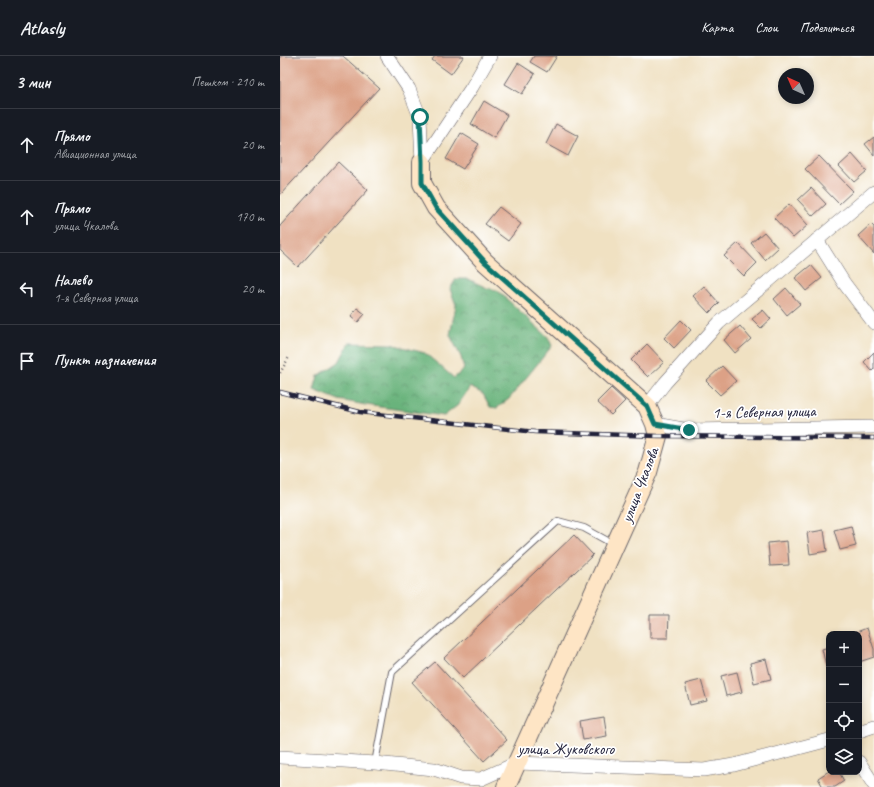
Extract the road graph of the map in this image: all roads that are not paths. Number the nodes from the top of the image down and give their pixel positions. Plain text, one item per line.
1 (386, 56) edge
2 (490, 56) edge
3 (422, 162) junction
4 (874, 192) edge
5 (817, 240) junction
6 (874, 323) edge
7 (647, 406) junction
8 (655, 424) junction
9 (874, 428) edge
10 (616, 546) junction
11 (874, 726) edge
12 (862, 730) edge
13 (826, 741) edge
14 (280, 757) edge
15 (375, 763) junction
16 (517, 763) junction
17 (862, 767) edge
18 (874, 785) edge
19 (506, 787) edge

1 - 3 street
2 - 3 street
3 - 7 street, улица Чкалова
4 - 5 street
5 - 6 street
5 - 7 street
7 - 8 street, улица Чкалова
8 - 9 street, 1-я Северная улица
8 - 10 street, улица Чкалова
10 - 15 lane
10 - 16 street, улица Чкалова
11 - 12 street
13 - 16 street, улица Жуковского
14 - 15 street, улица Жуковского
15 - 16 street, улица Жуковского
16 - 19 street, улица Чкалова
17 - 18 street

